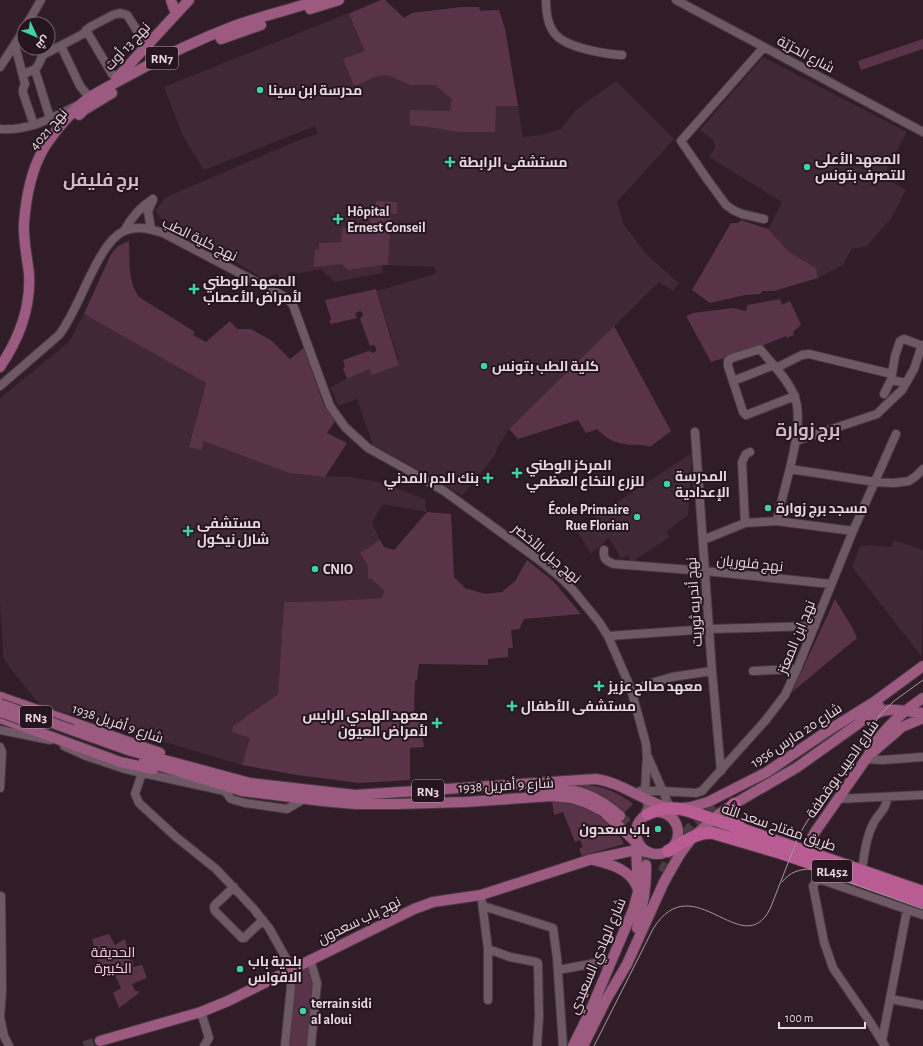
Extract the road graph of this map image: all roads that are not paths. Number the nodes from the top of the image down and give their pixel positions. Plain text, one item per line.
1 (41, 0) edge
2 (182, 0) edge
3 (189, 0) edge
4 (318, 0) edge
5 (339, 0) edge
6 (546, 0) edge
7 (676, 0) edge
8 (173, 5) edge
9 (32, 16) edge
10 (86, 30) junction
11 (144, 41) junction
12 (15, 45) joint
13 (60, 46) junction
14 (764, 47) junction
15 (622, 55) dead end
16 (0, 67) edge
17 (35, 70) junction
18 (23, 74) junction
19 (112, 74) junction
20 (108, 87) junction
21 (82, 105) junction
22 (50, 118) junction
23 (34, 125) junction
24 (0, 130) edge
25 (923, 132) edge
26 (764, 219) dead end
27 (151, 229) junction
28 (124, 231) junction
29 (22, 320) junction
30 (922, 346) edge
31 (0, 358) edge
32 (0, 367) edge
33 (775, 367) junction
34 (892, 377) junction
35 (733, 381) junction
36 (906, 383) junction
37 (0, 386) edge
38 (884, 394) dead end
39 (795, 396) junction
40 (695, 432) dead end
41 (896, 434) dead end
42 (796, 441) junction
43 (368, 448) joint
44 (750, 452) dead end
45 (790, 469) junction
46 (923, 469) edge
47 (874, 482) junction
48 (776, 520) junction
49 (744, 523) junction
50 (853, 531) junction
51 (703, 540) junction
52 (604, 550) dead end
53 (705, 571) junction
54 (831, 584) junction
55 (815, 626) junction
56 (709, 629) junction
57 (608, 636) junction
58 (923, 666) edge
59 (797, 669) junction
60 (712, 670) junction
61 (754, 671) dead end
62 (923, 674) edge
63 (645, 685) dead end
64 (0, 697) edge
65 (923, 698) edge
66 (0, 704) edge
67 (18, 704) junction
68 (879, 706) junction
69 (904, 711) junction
70 (0, 712) edge
71 (923, 714) edge
72 (0, 715) edge
73 (872, 716) junction
74 (0, 718) edge
75 (923, 718) edge
76 (858, 724) junction
77 (0, 730) edge
78 (884, 731) junction
79 (70, 732) junction
80 (0, 747) edge
81 (647, 757) junction
82 (867, 757) junction
83 (923, 757) edge
84 (721, 771) junction
85 (142, 773) junction
86 (225, 781) junction
87 (0, 788) edge
88 (662, 791) junction
89 (646, 795) junction
90 (923, 795) edge
91 (888, 798) junction
92 (304, 799) junction
93 (355, 799) junction
94 (837, 799) junction
95 (734, 804) junction
96 (716, 808) tunnel mouth
97 (669, 810) junction
98 (645, 816) junction
99 (619, 818) tunnel mouth
100 (712, 819) junction
101 (624, 831) joint
102 (746, 832) junction
103 (692, 838) junction
104 (639, 845) junction
105 (674, 845) junction
106 (807, 853) junction
107 (589, 860) junction
108 (863, 863) dead end
109 (674, 864) junction
110 (817, 866) junction
111 (662, 872) tunnel mouth
112 (234, 887) junction
113 (638, 892) junction
114 (923, 892) edge
115 (482, 895) junction
116 (1, 896) dead end
117 (923, 902) edge
118 (483, 906) junction
119 (907, 910) junction
120 (923, 915) edge
121 (263, 920) junction
122 (636, 930) junction
123 (488, 949) junction
124 (310, 959) junction
125 (612, 960) junction
126 (290, 970) junction
127 (558, 970) junction
128 (890, 998) junction
129 (488, 1000) dead end
130 (606, 1000) junction
131 (923, 1005) edge
132 (201, 1012) junction
133 (589, 1014) junction
134 (102, 1042) tunnel mouth
135 (884, 1044) edge
136 (9, 1046) edge
137 (204, 1046) edge
138 (285, 1046) edge
139 (311, 1046) edge
140 (537, 1046) edge
141 (562, 1046) edge
142 (573, 1046) edge
143 (583, 1046) edge

1 - 9 street
2 - 8 main road, نهج 13 أوت
3 - 20 main road, نهج 13 أوت
4 - 20 main road, RN7
5 - 21 main road, نهج 4021 / RN7
6 - 15 street
7 - 14 street, شارع الحرّيّة
8 - 11 main road, نهج 13 أوت
10 - 11 street
10 - 13 street
10 - 19 street
11 - 19 main road, نهج 13 أوت
12 - 16 street
12 - 18 street
13 - 17 street
13 - 21 street
14 - 25 street, شارع الحرّيّة
14 - 26 street
17 - 18 street
17 - 22 street
18 - 23 street
19 - 21 main road, نهج 13 أوت
20 - 21 main road, نهج 13 أوت
21 - 22 street
21 - 29 main road, نهج 4021 / RN7
22 - 23 street
23 - 24 street
27 - 28 street, نهج كلية الطب
27 - 28 street
27 - 43 street, نهج كلية الطب
28 - 37 street
29 - 31 main road, RN7
29 - 32 main road, RN7
30 - 34 street
30 - 36 street
33 - 34 street
33 - 35 street
33 - 35 street
33 - 39 street
34 - 36 street
34 - 38 street
35 - 39 street
36 - 42 street
39 - 42 street
40 - 51 street, نهج أندريه ثوريت
41 - 47 street, نهج ابن المعتز
42 - 45 street
43 - 57 street, نهج جبل الأخضر
44 - 49 street
45 - 47 street
45 - 48 street
46 - 47 street
47 - 50 street, نهج ابن المعتز
48 - 49 street
48 - 50 street
49 - 51 street
50 - 54 street, نهج ابن المعتز
51 - 53 street, نهج أندريه ثوريت
52 - 53 street, نهج فلوريان
53 - 54 street, نهج فلوريان
53 - 56 street, نهج أندريه ثوريت
54 - 55 street, نهج ابن المعتز
55 - 56 street
55 - 59 street, نهج ابن المعتز
56 - 57 street
56 - 60 street, نهج أندريه ثوريت
57 - 81 street, نهج جبل الأخضر
58 - 97 main road, شارع 20 مارس 1956
59 - 61 street
59 - 84 street, نهج ابن المعتز
60 - 63 street
60 - 84 street, نهج أندريه ثوريت
62 - 68 main road, شارع 20 مارس 1956
64 - 67 main road, شارع 9 أفريل 1938
65 - 69 main road, شارع الحبيب بوقطفة
66 - 79 main road, شارع 9 أفريل 1938 / RN3, bridge
67 - 74 main road
67 - 86 main road, شارع 9 أفريل 1938
68 - 76 main road, شارع 20 مارس 1956
68 - 96 main road, شارع 20 مارس 1956
69 - 71 main road
69 - 73 main road
69 - 78 main road, شارع الحبيب بوقطفة
70 - 79 main road, شارع 9 أفريل 1938 / RN3, bridge
72 - 74 street
73 - 76 main road
73 - 78 main road
74 - 86 main road, شارع 9 أفريل 1938
75 - 82 main road
76 - 95 main road, شارع 20 مارس 1956
77 - 85 street
78 - 82 main road, شارع الحبيب بوقطفة
79 - 86 main road, شارع 9 أفريل 1938 / RN3
80 - 87 street
81 - 88 street, نهج جبل الأخضر
81 - 89 street, نهج جبل الأخضر
82 - 83 street
82 - 94 main road, شارع الحبيب بوقطفة
84 - 88 street, نهج ابن المعتز
85 - 92 street
85 - 112 street
86 - 92 main road, شارع 9 أفريل 1938 / RN3
86 - 93 main road, شارع 9 أفريل 1938 / RN3
88 - 89 street, نهج ابن المعتز
88 - 97 street, نهج جبل الأخضر
89 - 93 main road, شارع 9 أفريل 1938 / RN3
89 - 97 main road, شارع 9 أفريل 1938 / RN3
89 - 98 street, نهج جبل الأخضر
90 - 91 street
91 - 94 street
91 - 108 street
92 - 93 main road, شارع 9 أفريل 1938 / RN3
93 - 99 main road, شارع 9 أفريل 1938
93 - 101 main road, شارع 9 أفريل 1938 / RN3
94 - 106 main road, شارع الحبيب بوقطفة
95 - 100 main road, شارع 20 مارس 1956
95 - 102 highway
97 - 98 highway
97 - 100 highway, طريق مفتاح سعد الله / RL452
97 - 105 main road
98 - 104 main road
100 - 102 highway, طريق مفتاح سعد الله / RL452
100 - 103 main road, شارع 20 مارس 1956
101 - 104 main road, شارع الهادي السعيدي
102 - 106 highway, طريق مفتاح سعد الله / RL452
103 - 105 highway, طريق مفتاح سعد الله / RL452
103 - 109 main road, شارع الهادي السعيدي
103 - 110 highway, طريق مفتاح سعد الله / RL452
104 - 105 main road, RL452
104 - 107 main road, نهج باب سعدون
104 - 113 main road, شارع الهادي السعيدي
105 - 109 main road, شارع الهادي السعيدي
106 - 110 main road
106 - 114 highway, طريق مفتاح سعد الله / RL452
107 - 113 main road
107 - 115 main road, نهج باب سعدون
109 - 130 main road, شارع الهادي السعيدي
110 - 117 highway, طريق مفتاح سعد الله / RL452
111 - 122 main road
112 - 121 street
112 - 121 street
113 - 125 main road, شارع الهادي السعيدي
115 - 118 street
115 - 124 main road, نهج باب سعدون
116 - 136 street
118 - 123 street
118 - 127 street
119 - 120 street
119 - 128 street
119 - 135 street
121 - 126 street
122 - 130 main road
122 - 133 main road
123 - 129 street
123 - 140 street
124 - 126 main road, نهج باب سعدون
124 - 139 street
125 - 127 street
125 - 133 main road, شارع الهادي السعيدي
126 - 132 main road, نهج باب سعدون
126 - 138 street
127 - 141 street
128 - 131 street
128 - 135 street
130 - 143 main road, شارع الهادي السعيدي
132 - 134 main road, نهج باب سعدون
132 - 137 street
133 - 142 main road, شارع الهادي السعيدي

